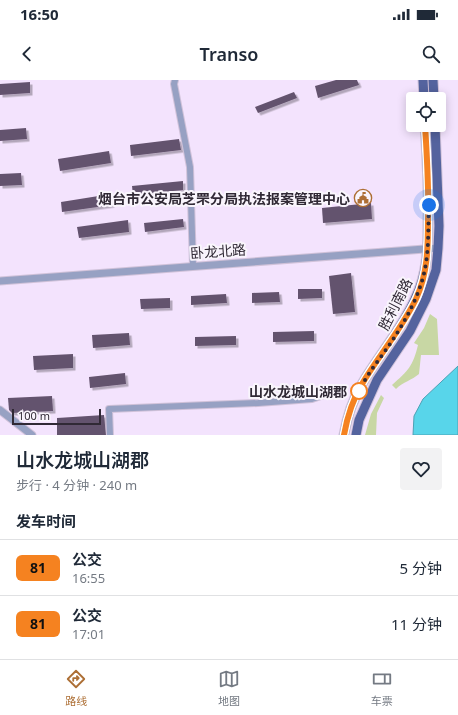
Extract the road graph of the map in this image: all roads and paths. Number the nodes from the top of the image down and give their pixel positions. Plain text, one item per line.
1 (175, 80) edge
2 (423, 80) edge
3 (434, 80) edge
4 (424, 92) edge
5 (434, 92) edge
6 (425, 132) edge
7 (435, 132) edge
8 (438, 248) junction
9 (428, 249) junction
10 (193, 266) junction
11 (0, 281) edge
12 (330, 393) dead end
13 (0, 410) edge
14 (32, 435) edge
15 (110, 435) edge
16 (344, 435) edge
17 (356, 435) edge

1 - 10 street
2 - 4 main road
3 - 5 main road
6 - 9 main road, 胜利南路
7 - 8 main road, 胜利南路
8 - 9 street, 卧龙北路
8 - 17 main road, 胜利南路
9 - 10 street, 卧龙北路
9 - 16 main road, 胜利南路
10 - 11 street, 卧龙北路
12 - 15 street
13 - 14 street

